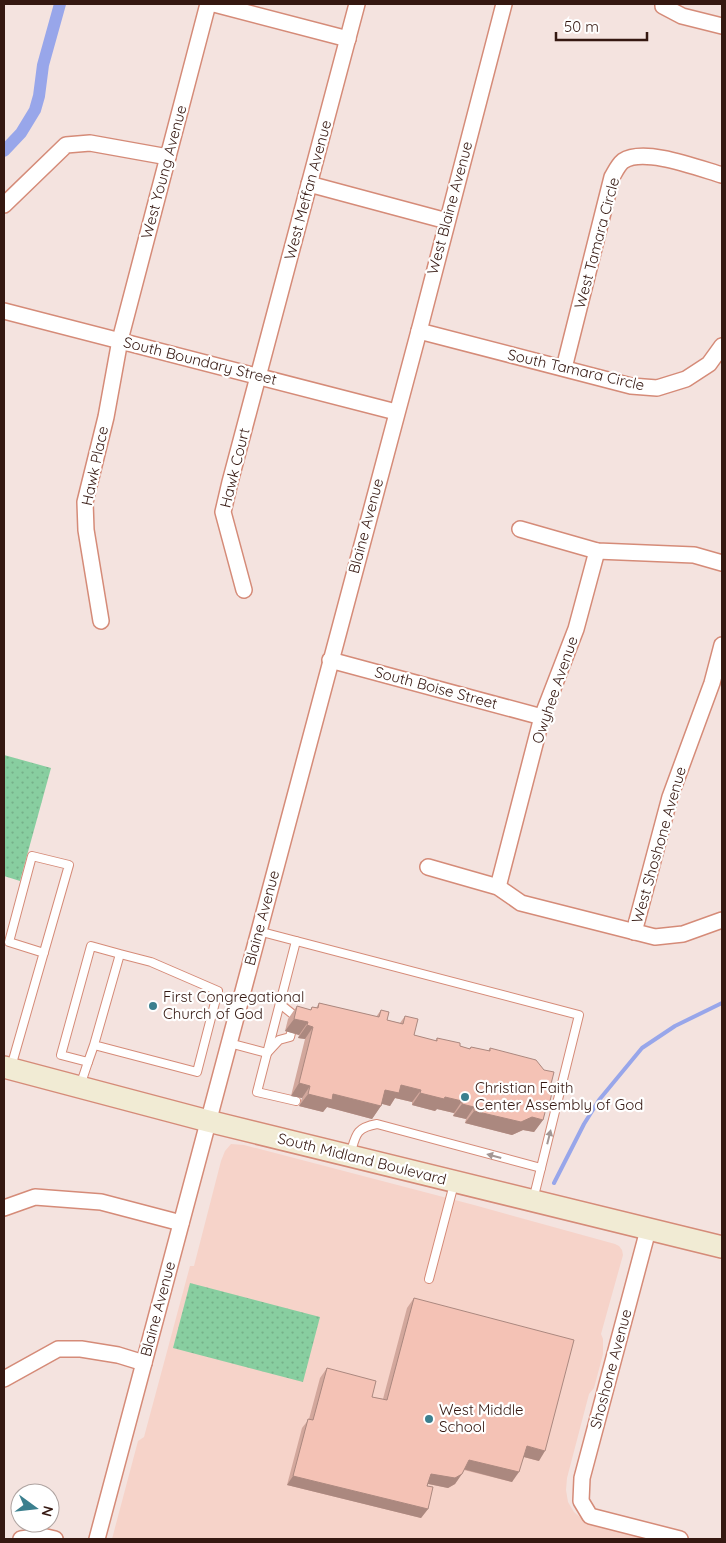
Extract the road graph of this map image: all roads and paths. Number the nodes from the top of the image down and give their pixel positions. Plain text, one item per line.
1 (208, 4) edge
2 (214, 4) edge
3 (357, 4) edge
4 (504, 4) edge
5 (663, 5) edge
6 (722, 26) edge
7 (348, 39) junction
8 (168, 157) junction
9 (722, 175) edge
10 (309, 184) junction
11 (4, 205) edge
12 (447, 221) junction
13 (4, 311) edge
14 (418, 331) junction
15 (120, 340) junction
16 (722, 346) edge
17 (564, 368) junction
18 (259, 376) junction
19 (396, 412) junction
20 (520, 529) dead end
21 (597, 550) junction
22 (722, 562) edge
23 (244, 590) dead end
24 (101, 621) dead end
25 (722, 645) edge
26 (330, 660) junction
27 (542, 716) junction
28 (428, 867) dead end
29 (498, 887) junction
30 (722, 920) edge
31 (258, 932) junction
32 (634, 932) junction
33 (296, 941) junction
34 (44, 953) junction
35 (120, 954) junction
36 (280, 1004) junction
37 (229, 1042) junction
38 (94, 1045) junction
39 (267, 1053) junction
40 (88, 1062) junction
41 (7, 1068) edge
42 (80, 1087) junction
43 (296, 1101) dead end
44 (208, 1121) junction
45 (350, 1156) junction
46 (541, 1168) junction
47 (454, 1182) junction
48 (533, 1202) junction
49 (4, 1208) edge
50 (181, 1223) junction
51 (648, 1230) junction
52 (722, 1248) edge
53 (429, 1279) dead end
54 (144, 1363) junction
55 (4, 1379) edge
56 (21, 1539) edge
57 (54, 1539) edge
58 (97, 1539) edge
59 (680, 1539) edge

1 - 8 street, West Young Avenue
2 - 7 street
3 - 7 street, West Meffan Avenue
4 - 12 street, West Blaine Avenue
5 - 6 street
7 - 10 street, West Meffan Avenue
8 - 11 street
8 - 15 street, West Young Avenue
9 - 17 street, West Tamara Circle
10 - 12 street
10 - 18 street, West Meffan Avenue
12 - 14 street, West Blaine Avenue
13 - 15 street, South Boundary Street
14 - 17 street, South Tamara Circle
14 - 19 street, West Blaine Avenue
15 - 18 street, South Boundary Street
15 - 24 street, Hawk Place
16 - 17 street, South Tamara Circle
18 - 19 street, South Boundary Street
18 - 23 street, Hawk Court
19 - 26 street, Blaine Avenue
20 - 21 street
21 - 22 street
21 - 27 street, Owyhee Avenue
25 - 32 street, West Shoshone Avenue
26 - 27 street, South Boise Street
26 - 31 street, Blaine Avenue
27 - 29 street, Owyhee Avenue
28 - 29 street
29 - 32 street
30 - 32 street
31 - 33 lane
31 - 37 street, Blaine Avenue
33 - 36 lane
46 -> 33 lane
34 - 34 lane
34 - 41 lane
35 - 38 lane
35 - 38 lane
35 - 40 lane
36 - 39 lane
36 - 39 lane
37 - 39 lane
37 - 44 street, Blaine Avenue
38 - 40 lane
39 - 43 lane
40 - 42 lane
41 - 42 main road, South Midland Boulevard
42 - 44 main road, South Midland Boulevard
44 - 45 main road, South Midland Boulevard
44 - 50 street, Blaine Avenue
46 -> 45 lane
45 - 47 main road, South Midland Boulevard
46 - 48 lane
47 - 48 main road, South Midland Boulevard
47 - 53 lane
48 - 51 main road, South Midland Boulevard
49 - 50 street
50 - 54 street, Blaine Avenue
51 - 52 main road, South Midland Boulevard
51 - 59 street, Shoshone Avenue
54 - 55 street
54 - 58 street, Blaine Avenue
56 - 57 street

